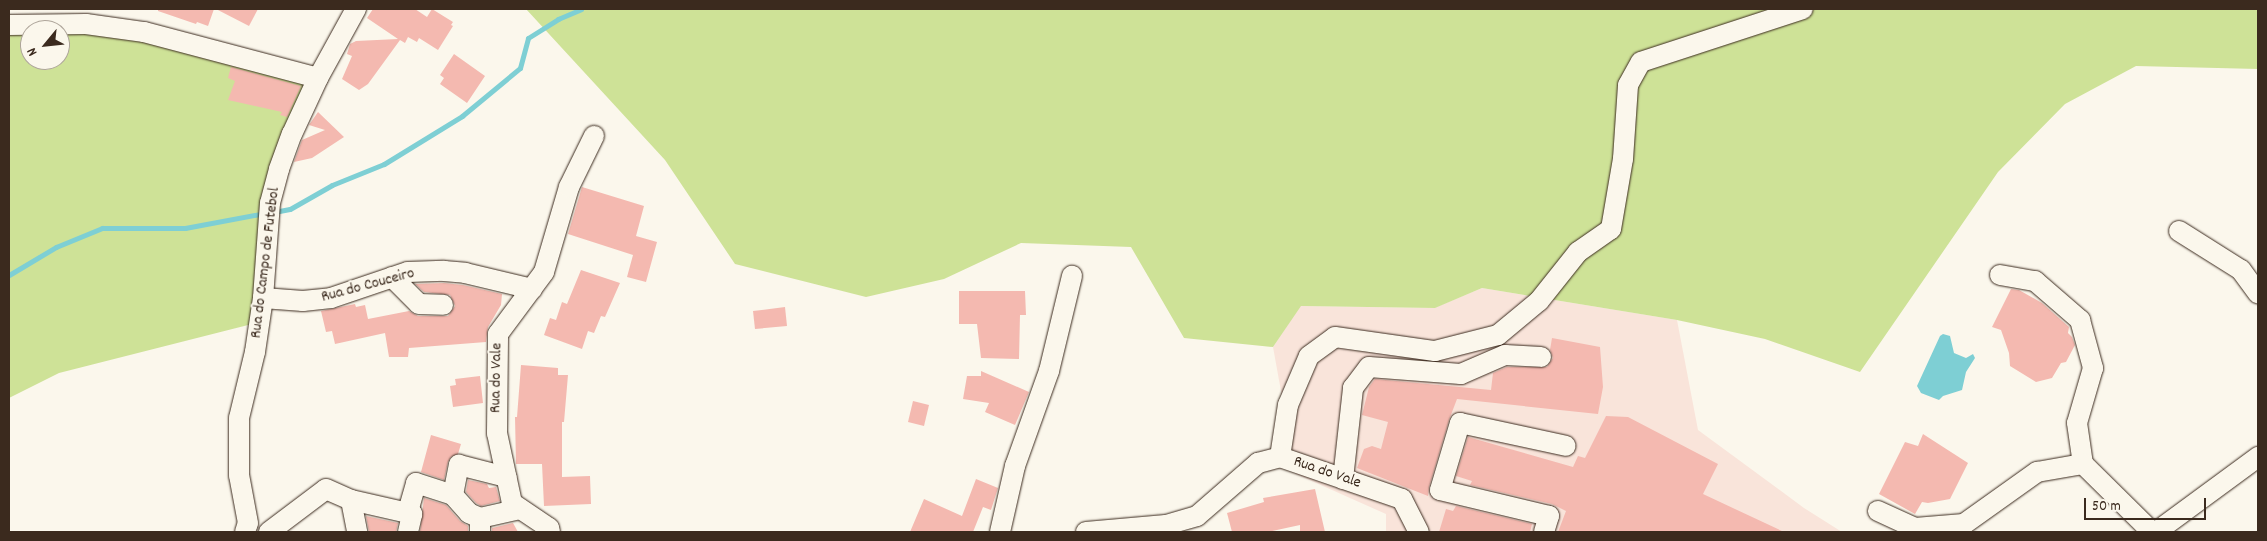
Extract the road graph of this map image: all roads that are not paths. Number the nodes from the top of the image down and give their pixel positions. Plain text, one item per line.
1 (356, 9) edge
2 (1803, 9) edge
3 (9, 25) edge
4 (318, 78) junction
5 (594, 136) dead end
6 (2179, 231) dead end
7 (2000, 275) dead end
8 (1072, 276) dead end
9 (392, 277) junction
10 (532, 289) junction
11 (2258, 293) edge
12 (263, 298) junction
13 (443, 305) dead end
14 (1541, 356) dead end
15 (1566, 446) dead end
16 (1280, 457) junction
17 (2258, 457) edge
18 (2083, 464) junction
19 (506, 477) junction
20 (1344, 479) junction
21 (453, 495) junction
22 (351, 500) junction
23 (520, 509) junction
24 (1878, 511) dead end
25 (410, 523) edge
26 (480, 525) edge
27 (245, 532) edge
28 (269, 532) edge
29 (357, 532) edge
30 (550, 532) edge
31 (1000, 532) edge
32 (1086, 532) edge
33 (1419, 532) edge
34 (1544, 532) edge
35 (2152, 532) edge
36 (2156, 532) edge

1 - 4 street, Rua do Campo de Futebol
2 - 16 street
3 - 4 street
4 - 12 street, Rua do Campo de Futebol
5 - 10 street, Rua do Vale
6 - 11 street
7 - 18 street
8 - 31 street
9 - 10 street, Rua do Couceiro
9 - 12 street, Rua do Couceiro
9 - 13 street
10 - 19 street, Rua do Vale
12 - 27 street, Rua do Campo de Futebol
14 - 20 street
15 - 34 street
16 - 20 street, Rua do Vale
16 - 32 street, Rua do Vale
17 - 36 street
18 - 24 street
18 - 35 street
19 - 21 street
19 - 23 street, Rua do Vale
20 - 33 street, Rua do Vale
21 - 25 street
21 - 26 street
22 - 25 street
22 - 28 street
22 - 29 street
23 - 26 street
23 - 30 street, Rua do Vale

